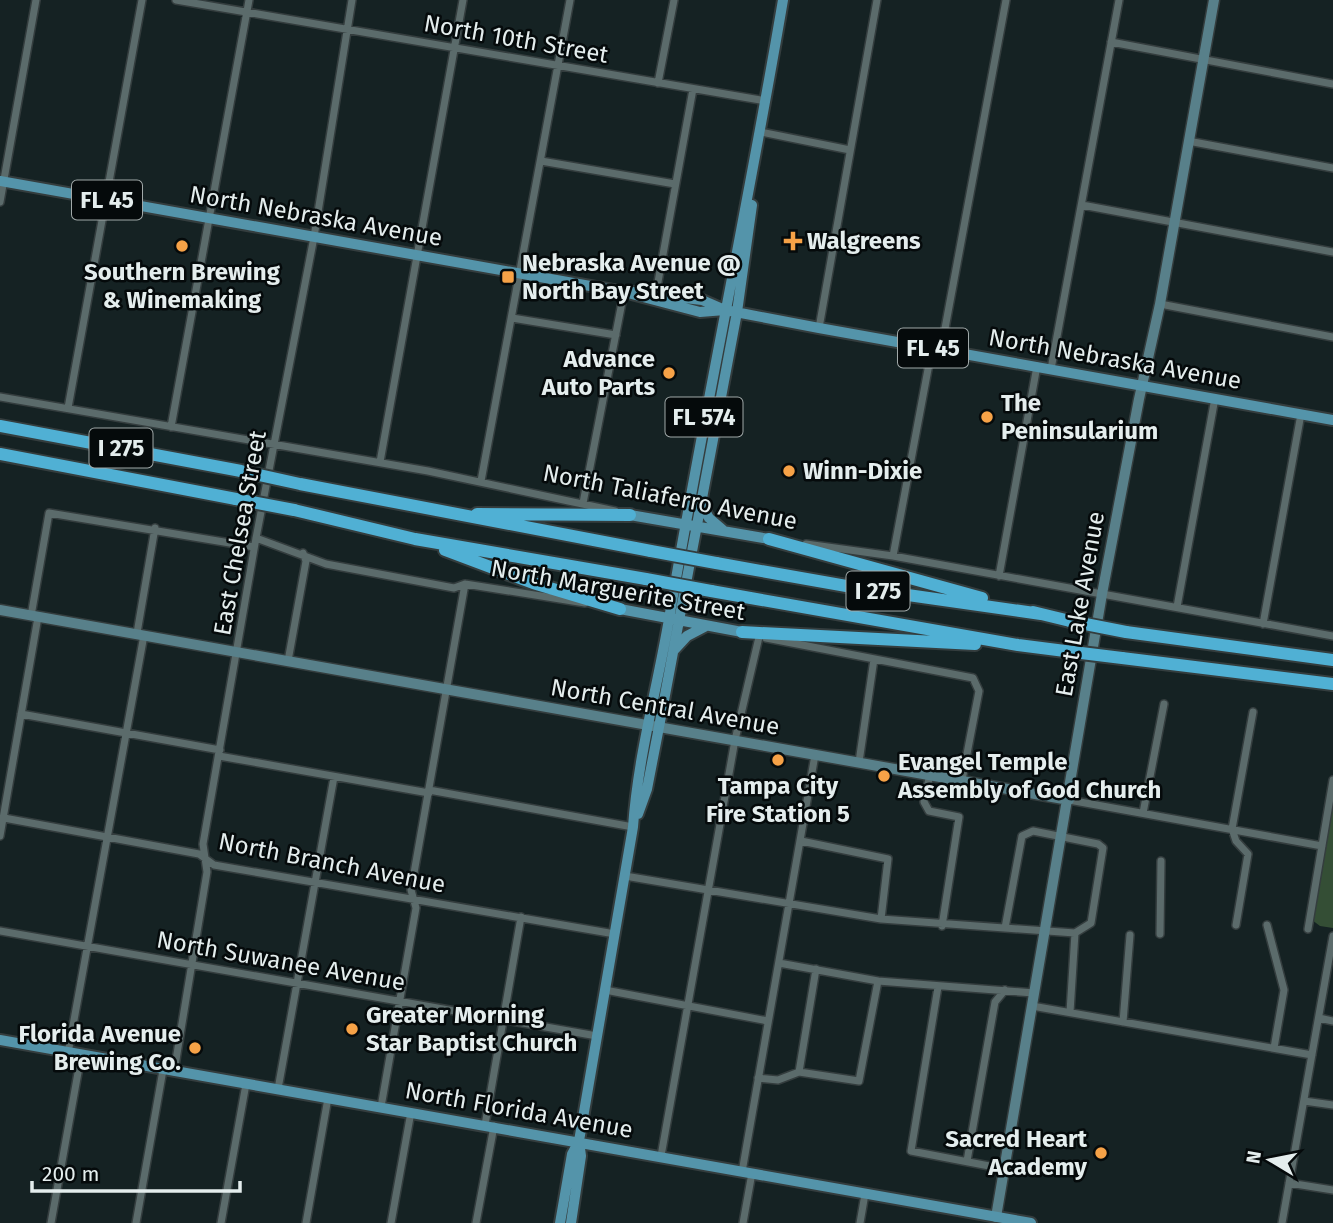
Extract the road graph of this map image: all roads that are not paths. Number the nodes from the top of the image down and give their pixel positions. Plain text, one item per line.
1 (36, 0) edge
2 (142, 0) edge
3 (177, 0) edge
4 (249, 0) edge
5 (352, 0) edge
6 (463, 0) edge
7 (570, 0) edge
8 (674, 0) edge
9 (783, 0) edge
10 (877, 0) edge
11 (1006, 0) edge
12 (1119, 0) edge
13 (1214, 0) edge
14 (247, 12) junction
15 (346, 30) junction
16 (1111, 42) junction
17 (454, 48) junction
18 (1203, 60) junction
19 (558, 66) junction
20 (658, 83) junction
21 (1333, 84) edge
22 (693, 89) junction
23 (766, 101) junction
24 (761, 132) junction
25 (1188, 141) junction
26 (850, 150) junction
27 (756, 156) junction
28 (541, 161) junction
29 (1333, 168) edge
30 (2, 181) edge
31 (675, 184) junction
32 (107, 200) junction
33 (0, 202) edge
34 (1082, 205) junction
35 (211, 218) junction
36 (1173, 222) junction
37 (314, 237) junction
38 (1333, 252) edge
39 (418, 255) junction
40 (520, 274) junction
41 (624, 292) junction
42 (656, 293) junction
43 (1160, 304) junction
44 (725, 310) junction
45 (737, 312) junction
46 (512, 318) junction
47 (819, 328) junction
48 (616, 335) junction
49 (1333, 337) edge
50 (936, 349) junction
51 (1037, 366) junction
52 (1051, 369) junction
53 (1143, 385) junction
54 (0, 397) edge
55 (1215, 398) junction
56 (68, 408) junction
57 (1301, 414) junction
58 (1333, 420) edge
59 (0, 426) edge
60 (171, 427) junction
61 (274, 444) junction
62 (0, 454) edge
63 (380, 462) junction
64 (481, 481) junction
65 (700, 502) junction
66 (583, 503) junction
67 (454, 515) junction
68 (631, 515) junction
69 (684, 525) junction
70 (696, 527) junction
71 (155, 528) junction
72 (725, 531) junction
73 (256, 538) junction
74 (415, 539) junction
75 (769, 539) junction
76 (254, 547) junction
77 (303, 553) junction
78 (893, 556) junction
79 (326, 564) junction
80 (304, 571) junction
81 (999, 576) junction
82 (465, 584) junction
83 (1102, 594) junction
84 (1177, 607) junction
85 (620, 609) junction
86 (0, 610) edge
87 (1041, 614) junction
88 (34, 616) junction
89 (674, 619) junction
90 (1263, 624) junction
91 (706, 626) junction
92 (741, 632) junction
93 (140, 634) junction
94 (1333, 636) edge
95 (759, 637) junction
96 (1018, 645) junction
97 (673, 651) junction
98 (238, 652) junction
99 (874, 659) junction
100 (1333, 660) edge
101 (288, 661) junction
102 (1333, 684) edge
103 (447, 689) junction
104 (1164, 704) dead end
105 (1253, 712) dead end
106 (21, 714) junction
107 (646, 724) junction
108 (659, 727) junction
109 (127, 731) junction
110 (735, 740) junction
111 (220, 753) junction
112 (815, 755) junction
113 (859, 762) junction
114 (930, 774) junction
115 (334, 777) junction
116 (1333, 779) edge
117 (962, 780) junction
118 (429, 791) junction
119 (1069, 800) junction
120 (1143, 813) junction
121 (4, 818) junction
122 (633, 827) junction
123 (1232, 829) junction
124 (1062, 835) junction
125 (0, 836) edge
126 (108, 836) junction
127 (801, 841) junction
128 (1322, 846) junction
129 (205, 859) junction
130 (1161, 861) dead end
131 (625, 876) junction
132 (315, 881) junction
133 (709, 890) junction
134 (416, 900) junction
135 (789, 904) junction
136 (521, 917) junction
137 (881, 919) junction
138 (1236, 925) dead end
139 (1267, 925) dead end
140 (942, 926) junction
141 (1005, 929) junction
142 (1308, 929) dead end
143 (1044, 930) junction
144 (0, 931) edge
145 (1075, 933) junction
146 (615, 934) junction
147 (1160, 934) dead end
148 (1130, 935) dead end
149 (1333, 936) edge
150 (88, 946) junction
151 (779, 963) junction
152 (192, 966) junction
153 (816, 969) junction
154 (878, 981) junction
155 (298, 982) junction
156 (938, 987) junction
157 (1006, 989) junction
158 (605, 990) junction
159 (1034, 993) junction
160 (401, 1001) junction
161 (687, 1006) junction
162 (1032, 1006) junction
163 (1070, 1012) junction
164 (1319, 1018) junction
165 (503, 1019) junction
166 (768, 1021) junction
167 (1333, 1021) edge
168 (1123, 1022) junction
169 (597, 1036) junction
170 (0, 1040) edge
171 (1274, 1048) junction
172 (68, 1053) junction
173 (1312, 1055) junction
174 (81, 1056) junction
175 (168, 1071) junction
176 (799, 1072) junction
177 (758, 1078) junction
178 (246, 1084) junction
179 (278, 1089) junction
180 (328, 1098) junction
181 (1304, 1101) junction
182 (1333, 1105) edge
183 (381, 1107) junction
184 (411, 1112) junction
185 (489, 1126) junction
186 (579, 1142) junction
187 (661, 1156) junction
188 (967, 1161) junction
189 (1005, 1169) junction
190 (747, 1173) junction
191 (1289, 1183) junction
192 (1333, 1190) edge
193 (865, 1194) junction
194 (996, 1217) junction
195 (975, 1218) edge
196 (51, 1223) edge
197 (136, 1223) edge
198 (221, 1223) edge
199 (306, 1223) edge
200 (391, 1223) edge
201 (477, 1223) edge
202 (560, 1223) edge
203 (571, 1223) edge
204 (743, 1223) edge
205 (860, 1223) edge
206 (1031, 1223) edge
207 (1282, 1223) edge

1 - 30 street
2 - 32 street
3 - 14 street, North 10th Street
4 - 14 street
5 - 15 street, East Chelsea Street
6 - 17 street
7 - 19 street
8 - 20 street
9 - 23 main road, FL 574
10 - 26 street
11 - 50 street
12 - 16 street
13 - 18 street, East Lake Avenue
14 - 15 street, North 10th Street
14 - 35 street
15 - 17 street, North 10th Street
15 - 37 street, East Chelsea Street
16 - 18 street
16 - 34 street
17 - 19 street, North 10th Street
17 - 39 street
18 - 21 street
18 - 25 street, East Lake Avenue
19 - 20 street, North 10th Street
19 - 28 street
20 - 22 street, North 10th Street
22 - 23 street, North 10th Street
22 - 31 street
23 - 24 main road, FL 574
24 - 26 street
24 - 27 main road, FL 574
25 - 29 street
25 - 36 street, East Lake Avenue
26 - 47 street
27 - 44 main road, FL 574
27 - 45 main road, FL 574
28 - 31 street
28 - 40 street
30 - 32 main road, North Nebraska Avenue / FL 45
30 - 33 street
31 - 42 street
32 - 35 main road, North Nebraska Avenue / FL 45
32 - 56 street
34 - 36 street
34 - 52 street
35 - 37 main road, North Nebraska Avenue / FL 45
35 - 60 street
36 - 38 street
36 - 43 street, East Lake Avenue
37 - 39 main road, North Nebraska Avenue / FL 45
37 - 61 street, East Chelsea Street
39 - 40 main road, North Nebraska Avenue / FL 45
39 - 63 street
40 - 41 main road, North Nebraska Avenue / FL 45
40 - 46 street
41 - 42 main road, North Nebraska Avenue / FL 45
41 - 44 main road, North Nebraska Avenue / FL 45
41 - 48 street
42 - 44 main road, North Nebraska Avenue / FL 45
43 - 49 street
43 - 53 street, East Lake Avenue
44 - 45 main road, North Nebraska Avenue / FL 45
44 - 69 main road, FL 574
45 - 47 main road, North Nebraska Avenue / FL 45
45 - 65 main road, FL 574
46 - 48 street
46 - 64 street
47 - 50 main road, North Nebraska Avenue / FL 45
48 - 66 street
50 - 51 main road, North Nebraska Avenue / FL 45
50 - 78 street
51 - 52 main road, North Nebraska Avenue / FL 45
51 - 81 street
52 - 53 main road, North Nebraska Avenue / FL 45
53 - 55 main road, North Nebraska Avenue / FL 45
53 - 83 street, East Lake Avenue
54 - 56 street, North Taliaferro Avenue
55 - 57 main road, North Nebraska Avenue / FL 45
55 - 84 street
56 - 60 street, North Taliaferro Avenue
57 - 58 main road, North Nebraska Avenue / FL 45
57 - 90 street
59 - 67 highway, I 275, bridge
60 - 61 street, North Taliaferro Avenue
61 - 63 street, North Taliaferro Avenue
61 - 73 street, East Chelsea Street
62 - 74 highway, I 275, bridge
63 - 64 street, North Taliaferro Avenue
64 - 66 street, North Taliaferro Avenue
65 - 70 main road, FL 574
65 - 72 main road
66 - 68 street, North Taliaferro Avenue
67 - 68 highway
67 - 87 highway, I 275, bridge
68 - 69 main road, North Taliaferro Avenue
69 - 70 main road, North Taliaferro Avenue
69 - 89 main road, FL 574
70 - 72 main road, North Taliaferro Avenue
70 - 89 main road, FL 574
71 - 76 street
71 - 88 street
71 - 93 street
72 - 75 main road, North Taliaferro Avenue
73 - 76 street, East Chelsea Street
73 - 77 street, North Marguerite Street
74 - 85 highway
74 - 96 highway, I 275, bridge
75 - 78 street, North Taliaferro Avenue
75 - 87 highway
76 - 98 street, East Chelsea Street
77 - 79 street, North Marguerite Street
77 - 80 street
78 - 81 street, North Taliaferro Avenue
79 - 80 street
79 - 82 street, North Marguerite Street
80 - 101 street
81 - 83 street, North Taliaferro Avenue
82 - 85 street, North Marguerite Street
82 - 103 street
83 - 84 street, North Taliaferro Avenue
83 - 119 street, East Lake Avenue
84 - 90 street, North Taliaferro Avenue
85 - 89 main road, North Marguerite Street
86 - 88 street, North Central Avenue
87 - 100 highway, I 275, bridge
88 - 93 street, North Central Avenue
88 - 106 street
89 - 91 main road, North Marguerite Street
89 - 97 main road, FL 574
89 - 107 main road, FL 574
90 - 94 street, North Taliaferro Avenue
91 - 92 main road, North Marguerite Street
91 - 97 main road
92 - 95 street, North Marguerite Street
92 - 96 highway
93 - 98 street, North Central Avenue
93 - 109 street
95 - 99 street, North Marguerite Street
95 - 110 street
96 - 102 highway, I 275, bridge
97 - 108 main road, FL 574
98 - 101 street, North Central Avenue
98 - 111 street, East Chelsea Street
99 - 113 street
99 - 117 street, North Marguerite Street
101 - 103 street, North Central Avenue
103 - 107 street, North Central Avenue
103 - 118 street
104 - 120 street
105 - 123 street
106 - 109 street
106 - 121 street
107 - 108 street, North Central Avenue
107 - 122 main road, FL 574
108 - 110 street, North Central Avenue
108 - 122 main road, FL 574
109 - 111 street
109 - 126 street
110 - 112 street, North Central Avenue
110 - 133 street
111 - 115 street
111 - 129 street, East Chelsea Street
112 - 113 street, North Central Avenue
112 - 127 street
113 - 114 street, North Central Avenue
114 - 117 street, North Central Avenue
114 - 140 street
115 - 118 street
115 - 132 street
116 - 128 street
117 - 119 street, North Central Avenue
118 - 122 street
118 - 134 street
119 - 120 street, North Central Avenue
119 - 124 street, East Lake Avenue
120 - 123 street, North Central Avenue
121 - 125 street
121 - 126 street, North Branch Avenue
122 - 131 main road, FL 574
123 - 128 street, North Central Avenue
123 - 138 street
124 - 141 street
124 - 143 street, East Lake Avenue
124 - 145 street
126 - 129 street, North Branch Avenue
126 - 150 street
127 - 135 street
127 - 137 street
128 - 142 street
129 - 132 street, North Branch Avenue
129 - 152 street, East Chelsea Street
130 - 147 street
131 - 133 street
131 - 146 main road, FL 574
132 - 134 street, North Branch Avenue
132 - 155 street
133 - 135 street
133 - 161 street
134 - 136 street, North Branch Avenue
134 - 160 street
135 - 137 street
135 - 151 street
136 - 146 street, North Branch Avenue
136 - 165 street
137 - 140 street
139 - 171 street
140 - 141 street
141 - 143 street
143 - 145 street
143 - 159 street, East Lake Avenue
144 - 150 street, North Suwanee Avenue
145 - 163 street
146 - 158 main road, FL 574
148 - 168 street
149 - 164 street
150 - 152 street, North Suwanee Avenue
150 - 172 street
151 - 153 street
151 - 166 street
152 - 155 street, North Suwanee Avenue
152 - 175 street, East Chelsea Street
153 - 154 street
153 - 176 street
154 - 156 street
154 - 176 street
155 - 160 street, North Suwanee Avenue
155 - 179 street
156 - 157 street
156 - 188 street
157 - 159 street
157 - 188 street
158 - 161 street
158 - 169 main road, FL 574
159 - 162 street, East Lake Avenue
160 - 165 street, North Suwanee Avenue
160 - 183 street
161 - 166 street
161 - 187 street
162 - 163 street
162 - 189 street, East Lake Avenue
163 - 168 street
164 - 167 street
164 - 173 street
165 - 169 street, North Suwanee Avenue
165 - 185 street
166 - 177 street
168 - 171 street
169 - 186 main road, FL 574
170 - 172 main road, North Florida Avenue
171 - 173 street
172 - 174 main road, North Florida Avenue
173 - 181 street
174 - 175 main road, North Florida Avenue
174 - 196 street
175 - 178 main road, North Florida Avenue
175 - 197 street, East Chelsea Street
176 - 177 street
177 - 190 street
178 - 179 main road, North Florida Avenue
178 - 198 street
179 - 180 main road, North Florida Avenue
180 - 183 main road, North Florida Avenue
180 - 199 street
181 - 182 street
181 - 191 street
183 - 184 main road, North Florida Avenue
184 - 185 main road, North Florida Avenue
184 - 200 street
185 - 186 main road, North Florida Avenue
185 - 201 street
186 - 187 main road, North Florida Avenue
186 - 202 main road, FL 574
186 - 203 main road, FL 574
187 - 190 main road, North Florida Avenue
188 - 189 street
189 - 194 street, East Lake Avenue
190 - 193 main road, North Florida Avenue
190 - 204 street
191 - 192 street
191 - 207 street
193 - 195 main road, North Florida Avenue
193 - 205 street
194 - 195 main road, North Florida Avenue
194 - 206 main road, North Florida Avenue

